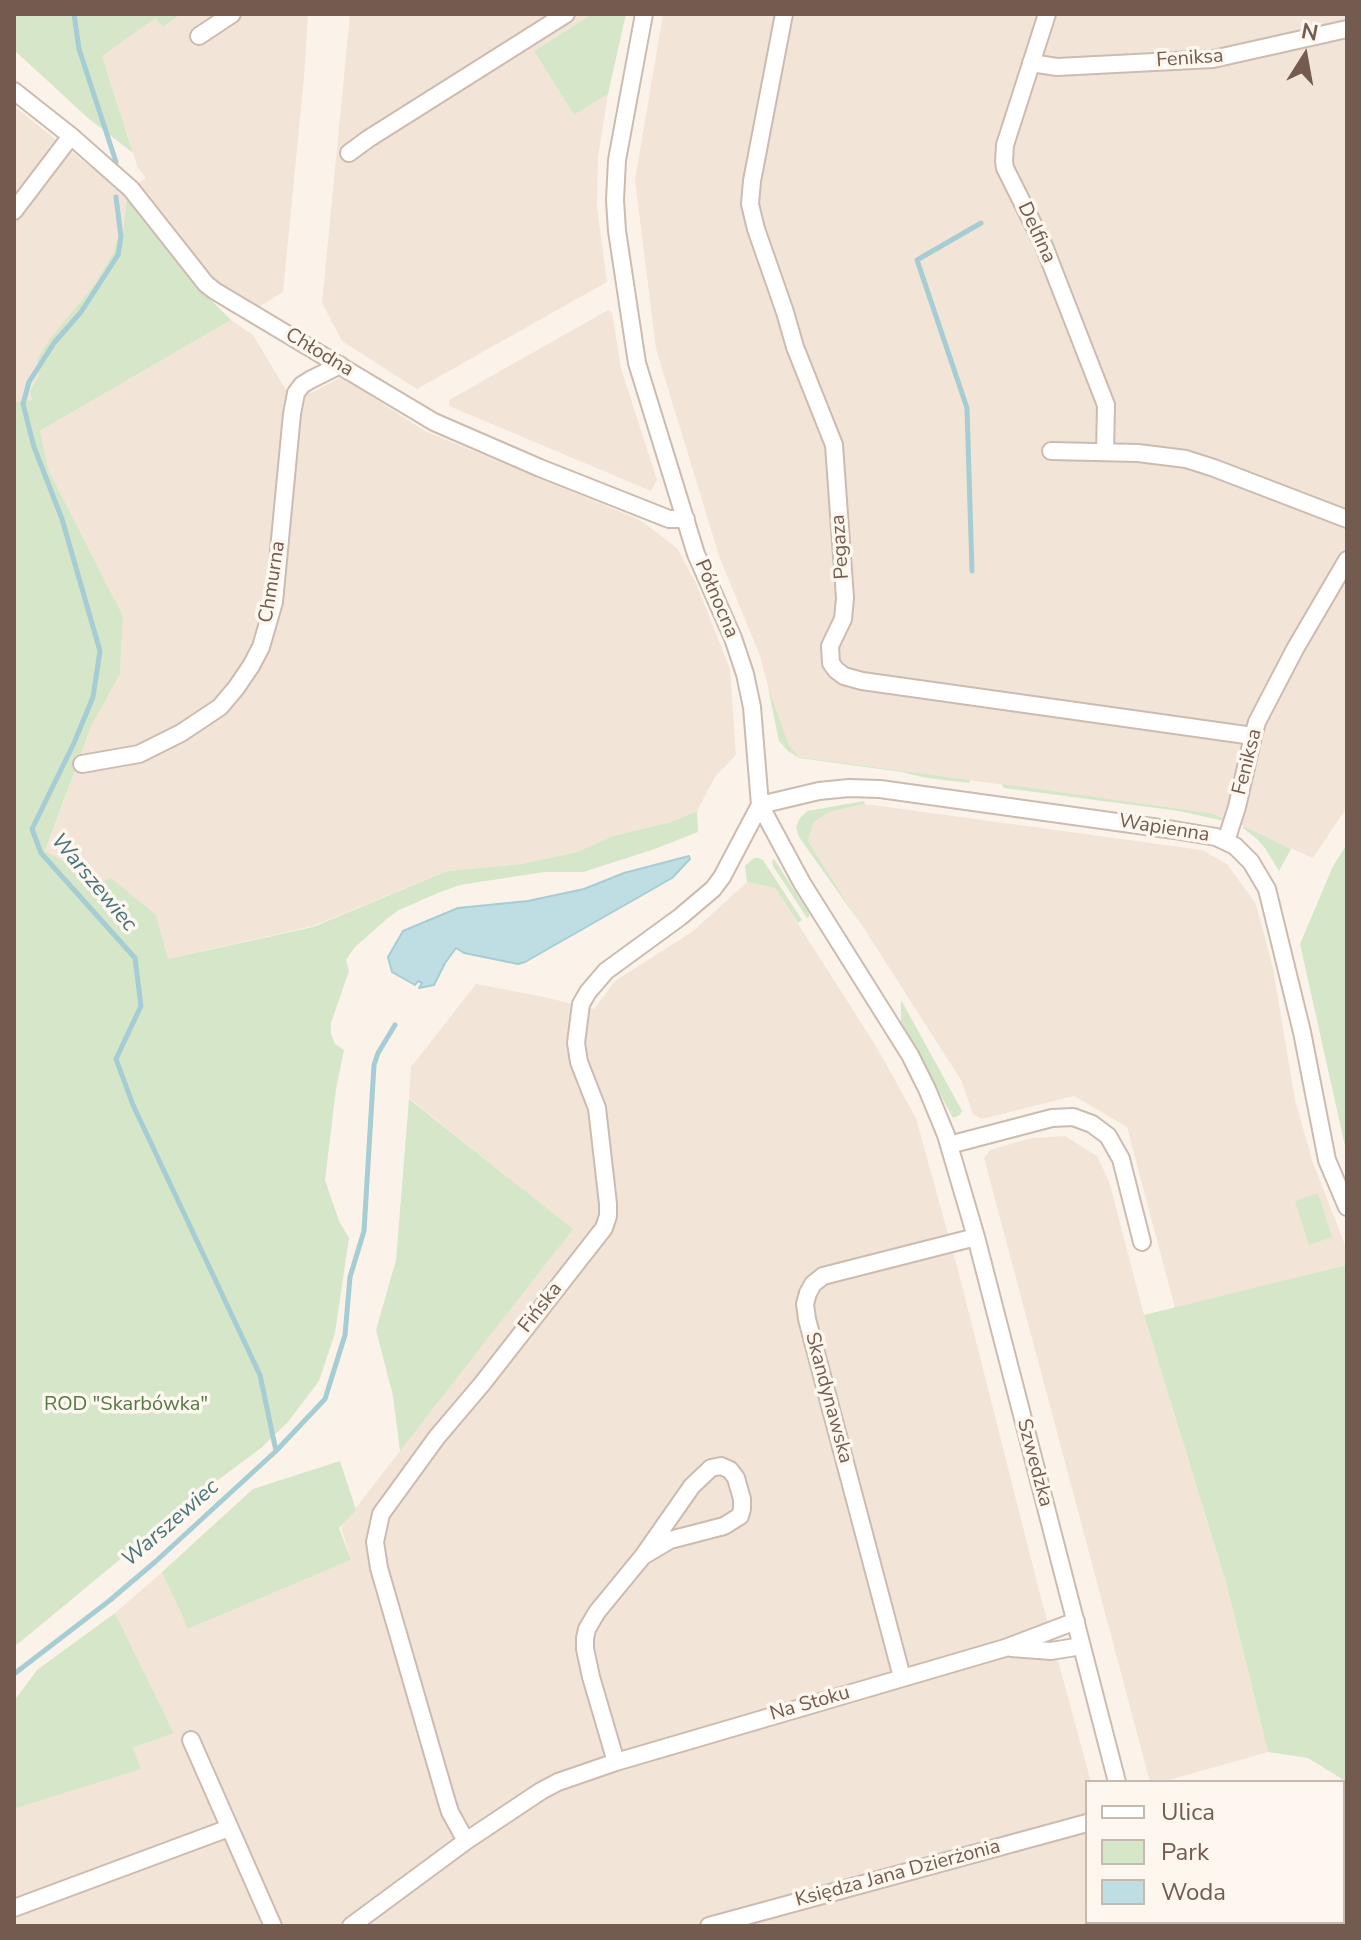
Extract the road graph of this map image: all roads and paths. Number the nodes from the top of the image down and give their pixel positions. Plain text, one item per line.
1 (232, 14) edge
2 (566, 14) edge
3 (644, 14) edge
4 (784, 14) edge
5 (1047, 14) edge
6 (1347, 29) edge
7 (199, 36) dead end
8 (1031, 63) junction
9 (14, 91) edge
10 (71, 136) junction
11 (349, 153) dead end
12 (14, 211) edge
13 (340, 365) junction
14 (1051, 451) dead end
15 (1105, 452) junction
16 (686, 519) junction
17 (1347, 519) edge
18 (1347, 560) edge
19 (1253, 736) junction
20 (82, 764) dead end
21 (760, 805) junction
22 (1226, 841) junction
23 (949, 1145) junction
24 (1347, 1207) edge
25 (976, 1237) junction
26 (1142, 1242) dead end
27 (643, 1556) junction
28 (1076, 1621) junction
29 (1082, 1646) junction
30 (1005, 1648) junction
31 (902, 1677) junction
32 (191, 1740) dead end
33 (616, 1762) junction
34 (1116, 1780) edge
35 (1085, 1824) edge
36 (229, 1828) junction
37 (466, 1841) junction
38 (14, 1908) edge
39 (273, 1926) edge
40 (351, 1926) edge
41 (709, 1926) edge

1 - 7 street
2 - 11 street
3 - 16 street, Północna
4 - 19 street, Pegaza
5 - 8 street, Delfina
6 - 8 street, Feniksa
8 - 15 street, Delfina
9 - 10 street, Chłodna
10 - 12 street
10 - 13 street, Chłodna
13 - 16 street, Chłodna
13 - 20 street, Chmurna
14 - 15 street
15 - 17 street
16 - 21 street, Północna
18 - 19 street, Feniksa
19 - 22 street, Feniksa
21 - 22 street, Wapienna
21 - 23 street, Północna
21 - 37 street, Fińska
22 - 24 street, Wapienna
23 - 25 street, Szwedzka
23 - 26 street
25 - 28 street, Szwedzka
25 - 31 street, Skandynawska
27 - 27 street
27 - 33 street
28 - 29 street, Szwedzka
28 - 30 street, Na Stoku
29 - 30 street, Na Stoku
29 - 34 street, Szwedzka
30 - 31 street, Na Stoku
31 - 33 street, Na Stoku
32 - 36 street
33 - 37 street, Na Stoku
35 - 41 street, Księdza Jana Dzierżonia
36 - 38 street
36 - 39 street
37 - 40 street, Na Stoku

